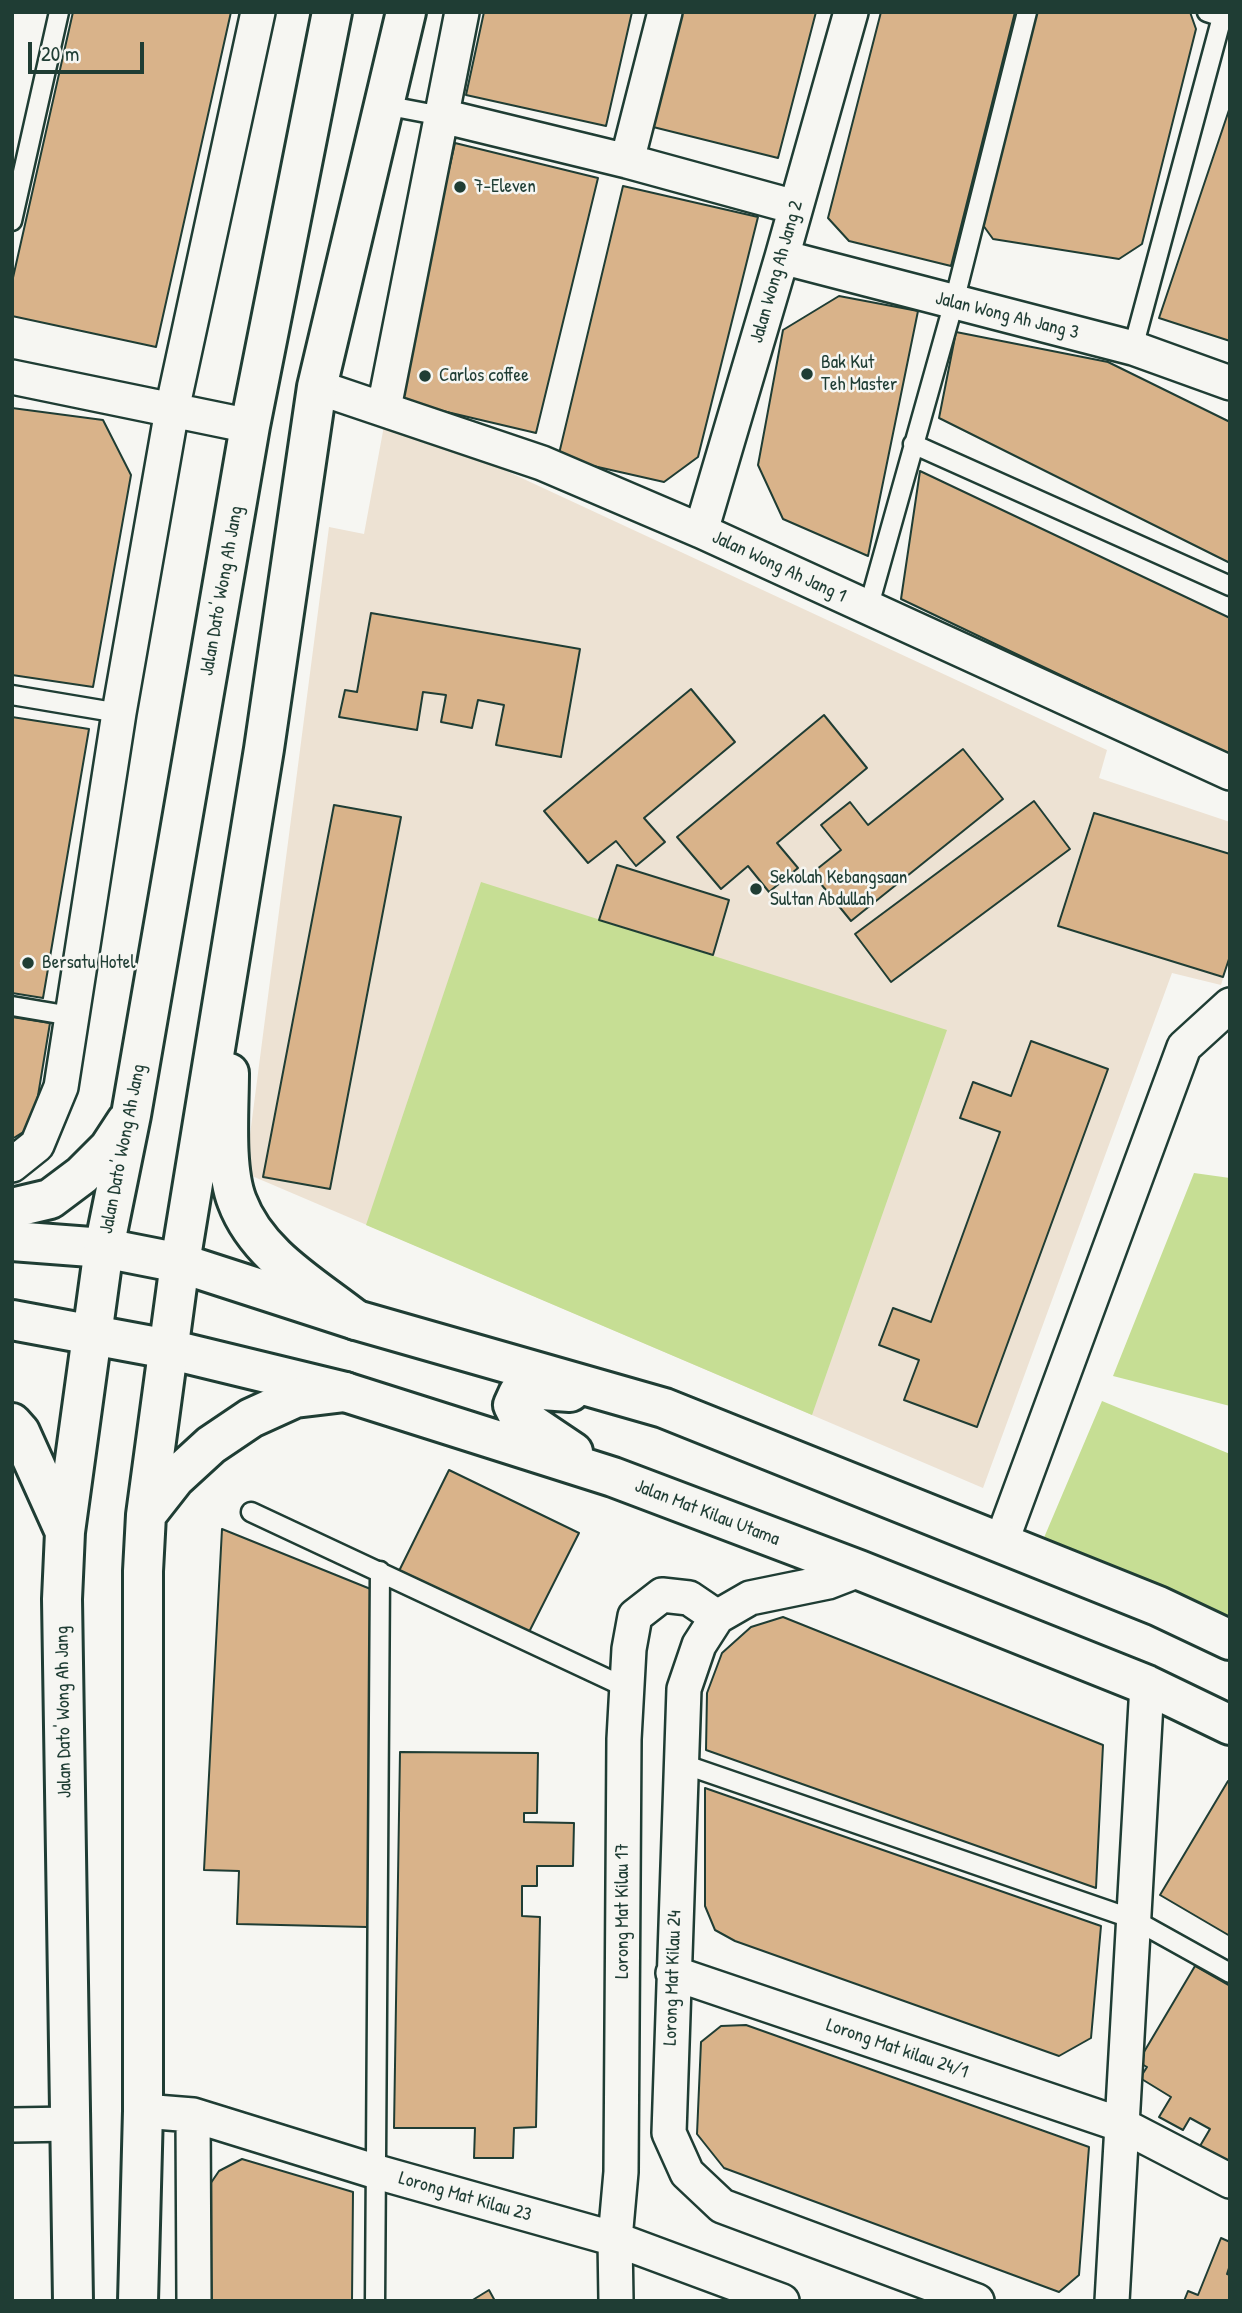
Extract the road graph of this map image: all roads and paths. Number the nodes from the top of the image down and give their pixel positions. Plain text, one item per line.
1 (59, 12) edge
2 (258, 12) edge
3 (332, 12) edge
4 (406, 12) edge
5 (461, 12) edge
6 (665, 12) edge
7 (851, 12) edge
8 (1027, 12) edge
9 (1207, 12) edge
10 (384, 105) junction
11 (442, 117) junction
12 (626, 161) junction
13 (795, 207) junction
14 (12, 221) edge
15 (782, 257) junction
16 (954, 302) junction
17 (1133, 348) junction
18 (12, 377) edge
19 (1230, 383) edge
20 (317, 387) junction
21 (384, 408) junction
22 (172, 410) junction
23 (250, 426) junction
24 (913, 444) junction
25 (701, 531) junction
26 (1230, 586) edge
27 (868, 609) junction
28 (12, 695) edge
29 (119, 713) junction
30 (1230, 773) edge
31 (227, 969) junction
32 (1230, 1005) edge
33 (12, 1006) edge
34 (71, 1016) junction
35 (131, 1115) junction
36 (12, 1165) edge
37 (12, 1208) edge
38 (12, 1241) edge
39 (104, 1248) junction
40 (180, 1263) junction
41 (12, 1320) edge
42 (356, 1320) junction
43 (91, 1334) junction
44 (167, 1349) junction
45 (345, 1392) junction
46 (641, 1402) junction
47 (12, 1423) edge
48 (613, 1478) junction
49 (251, 1512) dead end
50 (146, 1515) junction
51 (65, 1532) junction
52 (1001, 1543) junction
53 (859, 1570) junction
54 (380, 1571) junction
55 (717, 1617) junction
56 (1230, 1640) edge
57 (1147, 1685) junction
58 (627, 1688) junction
59 (1230, 1725) edge
60 (680, 1763) junction
61 (1133, 1919) junction
62 (673, 1973) junction
63 (1230, 1973) edge
64 (143, 2110) junction
65 (193, 2115) junction
66 (72, 2124) junction
67 (12, 2125) edge
68 (1122, 2125) junction
69 (377, 2172) junction
70 (1230, 2181) edge
71 (615, 2239) junction
72 (73, 2301) edge
73 (138, 2301) edge
74 (194, 2301) edge
75 (376, 2301) edge
76 (616, 2301) edge
77 (782, 2301) edge
78 (977, 2301) edge
79 (1112, 2301) edge

1 - 14 lane
2 - 22 street
3 - 23 main road, Jalan Dato' Wong Ah Jang
4 - 10 main road
5 - 11 street
6 - 12 street
7 - 13 street, Jalan Wong Ah Jang 2
8 - 16 lane
9 - 17 lane
10 - 11 lane
10 - 20 main road
11 - 12 street
11 - 21 street
12 - 13 street
13 - 15 street, Jalan Wong Ah Jang 2
15 - 16 street, Jalan Wong Ah Jang 3
15 - 25 street, Jalan Wong Ah Jang 2
16 - 17 street, Jalan Wong Ah Jang 3
16 - 24 lane
17 - 19 street, Jalan Wong Ah Jang 3
18 - 22 street
20 - 21 street, Jalan Wong Ah Jang 1
20 - 31 main road
21 - 25 street, Jalan Wong Ah Jang 1
22 - 23 street
22 - 29 street
23 - 35 main road, Jalan Dato' Wong Ah Jang
24 - 26 lane
24 - 27 lane
25 - 27 street, Jalan Wong Ah Jang 1
27 - 30 street, Jalan Wong Ah Jang 1
28 - 29 lane
29 - 34 street
31 - 40 main road
31 - 42 main road
32 - 52 street
33 - 34 lane
34 - 36 street
35 - 37 main road
35 - 39 main road, Jalan Dato' Wong Ah Jang
38 - 39 main road
39 - 40 main road
39 - 43 main road, Jalan Dato' Wong Ah Jang
40 - 42 main road
40 - 44 main road
41 - 43 main road, Jalan Mat Kilau Utama
42 - 46 main road
43 - 44 main road, Jalan Mat Kilau Utama
43 - 51 main road, Jalan Dato' Wong Ah Jang
44 - 45 main road, Jalan Mat Kilau Utama
44 - 50 main road
45 - 48 main road, Jalan Mat Kilau Utama
45 - 50 main road
46 - 48 main road
46 - 52 main road
47 - 51 main road
48 - 53 main road, Jalan Mat Kilau Utama
49 - 54 lane
50 - 64 main road
51 - 66 main road, Jalan Dato' Wong Ah Jang
52 - 56 main road
53 - 55 street, Lorong Mat Kilau 24
53 - 57 main road, Jalan Mat Kilau Utama
54 - 58 lane
54 - 69 lane
55 - 58 street, Lorong Mat Kilau 17
55 - 60 street, Lorong Mat Kilau 24
57 - 59 main road, Jalan Mat Kilau Utama
57 - 61 street
58 - 71 street, Lorong Mat Kilau 17
60 - 61 lane
60 - 62 street, Lorong Mat Kilau 24
61 - 63 lane
61 - 68 street
62 - 68 street, Lorong Mat kilau 24/1
62 - 78 street, Lorong Mat Kilau 24
64 - 65 street, Lorong Mat Kilau 23
64 - 73 main road
65 - 69 street, Lorong Mat Kilau 23
65 - 74 street
66 - 67 street
66 - 72 main road, Jalan Dato' Wong Ah Jang
68 - 70 street, Lorong Mat kilau 24/1
68 - 79 street
69 - 71 street, Lorong Mat Kilau 23
69 - 75 lane
71 - 76 street, Lorong Mat Kilau 17
71 - 77 street, Lorong Mat Kilau 23

